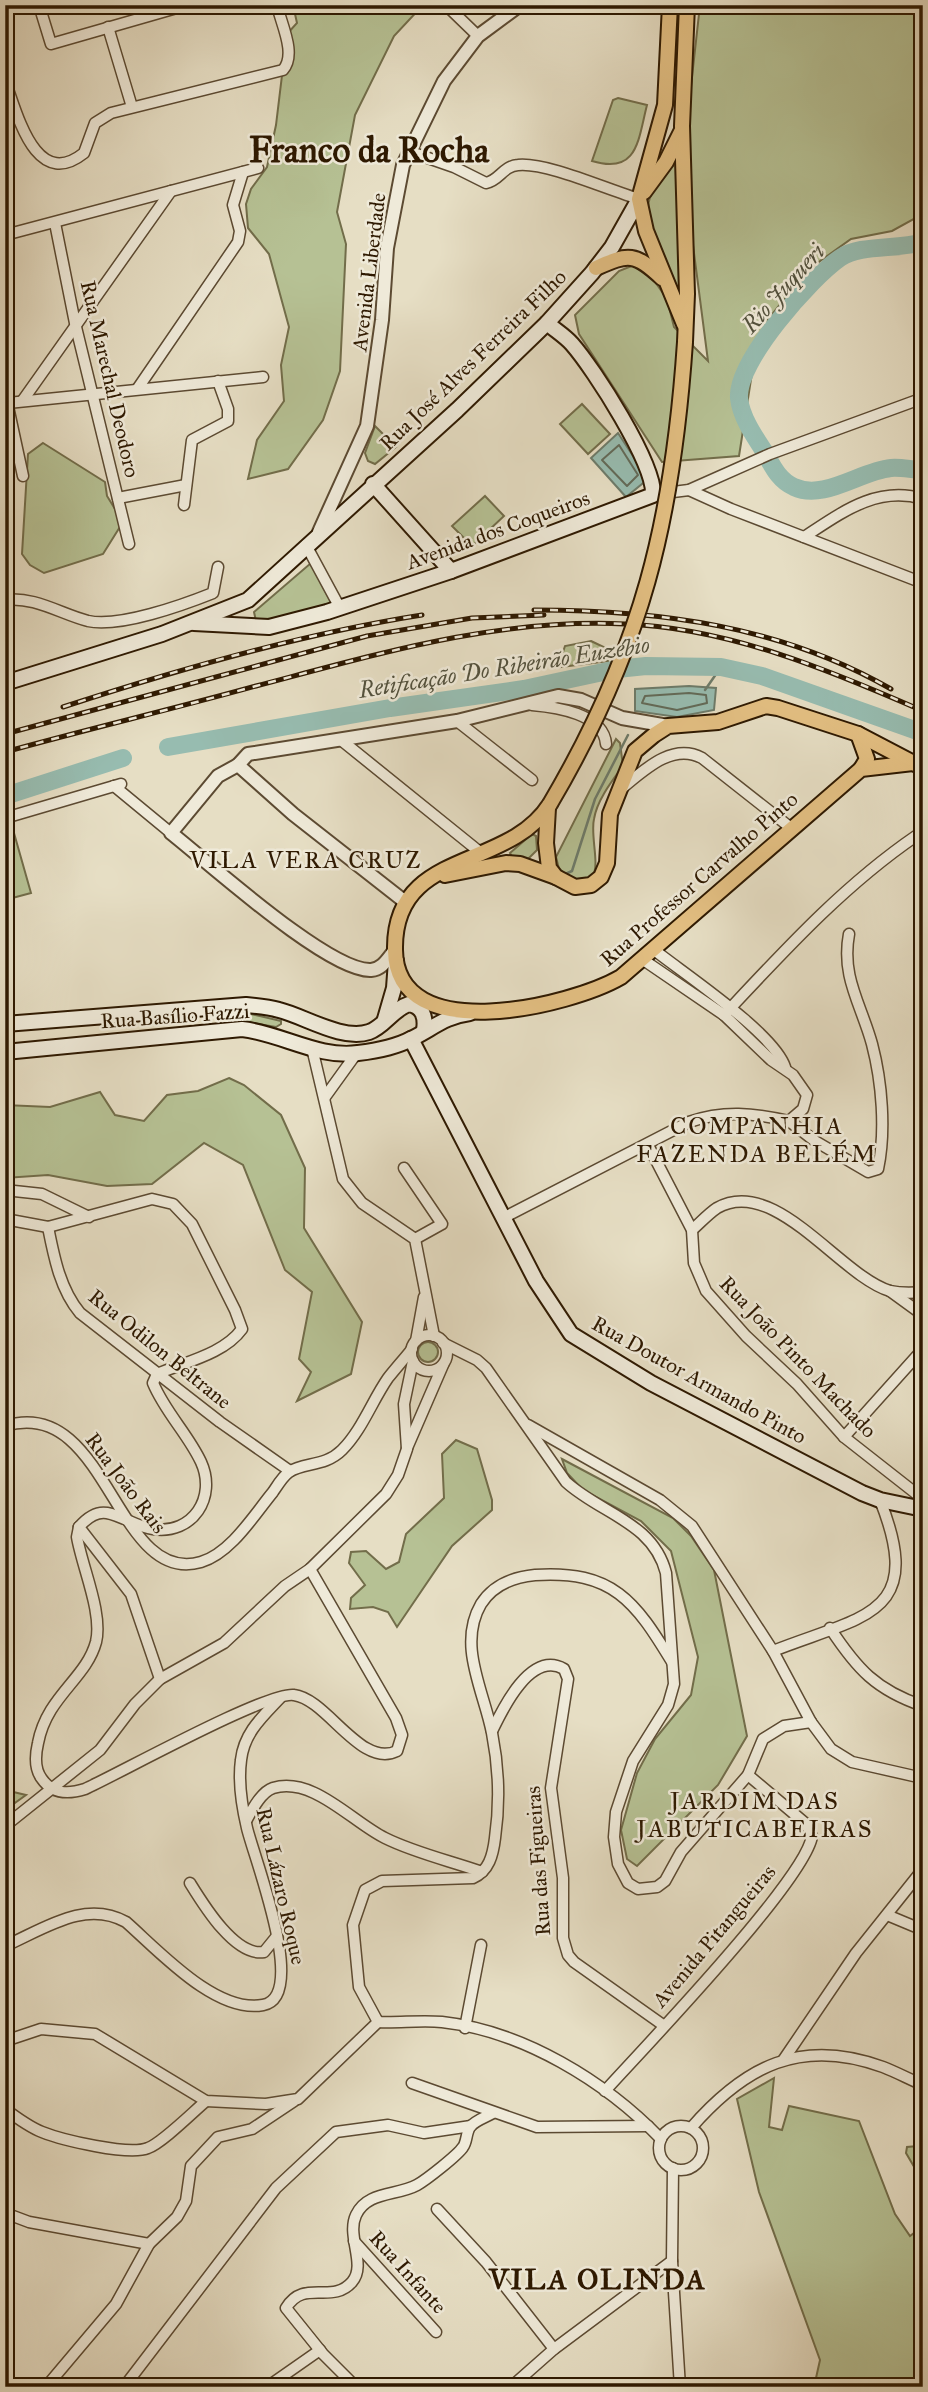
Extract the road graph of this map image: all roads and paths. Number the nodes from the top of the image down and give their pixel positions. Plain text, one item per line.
1 (39, 5) edge
2 (187, 5) edge
3 (276, 5) edge
4 (446, 5) edge
5 (520, 5) edge
6 (670, 5) edge
7 (687, 5) edge
8 (108, 27) junction
9 (478, 36) junction
10 (5, 81) edge
11 (132, 107) junction
12 (682, 126) junction
13 (408, 151) junction
14 (258, 168) dead end
15 (243, 172) junction
16 (171, 191) junction
17 (639, 199) junction
18 (55, 223) junction
19 (5, 235) edge
20 (596, 268) junction
21 (667, 283) junction
22 (75, 323) junction
23 (547, 323) junction
24 (685, 334) junction
25 (263, 377) dead end
26 (218, 381) junction
27 (138, 388) junction
28 (92, 393) junction
29 (6, 398) edge
30 (923, 398) edge
31 (23, 400) junction
32 (10, 440) edge
33 (23, 476) dead end
34 (373, 484) junction
35 (186, 485) junction
36 (689, 489) junction
37 (653, 495) junction
38 (118, 498) junction
39 (923, 499) edge
40 (184, 505) dead end
41 (319, 532) junction
42 (804, 537) junction
43 (129, 544) dead end
44 (306, 545) junction
45 (218, 567) dead end
46 (450, 571) junction
47 (923, 583) edge
48 (5, 600) edge
49 (241, 603) junction
50 (340, 608) junction
51 (191, 623) junction
52 (251, 627) junction
53 (5, 683) edge
54 (520, 704) junction
55 (457, 721) junction
56 (668, 726) junction
57 (858, 734) junction
58 (341, 740) junction
59 (606, 744) dead end
60 (239, 765) junction
61 (918, 765) edge
62 (861, 769) junction
63 (532, 780) dead end
64 (620, 790) junction
65 (549, 806) junction
66 (5, 818) edge
67 (791, 828) junction
68 (171, 833) junction
69 (916, 836) dead end
70 (481, 853) junction
71 (434, 875) junction
72 (556, 877) junction
73 (404, 901) junction
74 (849, 934) dead end
75 (647, 954) junction
76 (396, 955) junction
77 (728, 1011) junction
78 (471, 1013) junction
79 (299, 1017) junction
80 (384, 1020) junction
81 (5, 1024) edge
82 (319, 1026) junction
83 (424, 1030) junction
84 (411, 1039) junction
85 (292, 1040) junction
86 (312, 1048) junction
87 (5, 1052) edge
88 (356, 1054) junction
89 (325, 1097) junction
90 (789, 1121) junction
91 (648, 1145) junction
92 (404, 1168) dead end
93 (5, 1190) edge
94 (89, 1217) junction
95 (5, 1219) edge
96 (503, 1219) junction
97 (47, 1227) junction
98 (692, 1230) junction
99 (415, 1239) junction
100 (889, 1291) junction
101 (923, 1292) edge
102 (424, 1293) junction
103 (923, 1315) edge
104 (439, 1340) junction
105 (414, 1345) junction
106 (923, 1349) edge
107 (472, 1357) junction
108 (413, 1361) junction
109 (443, 1364) junction
110 (158, 1374) junction
111 (525, 1423) junction
112 (5, 1426) edge
113 (844, 1437) junction
114 (407, 1449) junction
115 (290, 1471) junction
116 (923, 1499) edge
117 (880, 1500) junction
118 (923, 1509) edge
119 (129, 1522) junction
120 (79, 1527) junction
121 (310, 1569) junction
122 (830, 1628) junction
123 (773, 1651) junction
124 (672, 1662) junction
125 (160, 1679) junction
126 (283, 1695) junction
127 (923, 1706) edge
128 (811, 1722) junction
129 (492, 1731) junction
130 (748, 1775) junction
131 (918, 1777) dead end
132 (51, 1788) junction
133 (245, 1821) junction
134 (5, 1826) edge
135 (923, 1869) edge
136 (482, 1872) junction
137 (190, 1883) dead end
138 (887, 1915) junction
139 (923, 1930) edge
140 (277, 1935) junction
141 (481, 1945) dead end
142 (5, 1946) edge
143 (378, 2022) junction
144 (663, 2025) junction
145 (465, 2028) junction
146 (5, 2042) edge
147 (784, 2059) junction
148 (412, 2083) dead end
149 (923, 2085) edge
150 (605, 2091) junction
151 (298, 2099) junction
152 (206, 2101) junction
153 (5, 2109) edge
154 (493, 2113) junction
155 (471, 2126) junction
156 (648, 2126) junction
157 (691, 2128) junction
158 (661, 2139) junction
159 (673, 2168) junction
160 (438, 2208) dead end
161 (5, 2213) edge
162 (352, 2239) junction
163 (149, 2244) junction
164 (672, 2261) junction
165 (436, 2332) dead end
166 (554, 2349) junction
167 (320, 2350) junction
168 (46, 2387) edge
169 (124, 2387) edge
170 (267, 2387) edge
171 (356, 2387) edge
172 (511, 2387) edge
173 (680, 2387) edge

1 - 8 street
2 - 8 street
3 - 11 street
4 - 9 street
5 - 9 street, Avenida Liberdade
6 - 17 main road, Rua José Alves Ferreira Filho
7 - 12 main road
8 - 11 street
9 - 13 street, Avenida Liberdade
10 - 11 street
12 - 17 main road
12 - 24 main road
13 - 17 street
13 - 41 street, Avenida Liberdade
14 - 15 street
15 - 16 street
15 - 27 street
16 - 18 street
16 - 22 street
17 - 20 main road, Rua José Alves Ferreira Filho
17 - 21 main road
18 - 19 street
18 - 22 street, Rua Marechal Deodoro
20 - 21 main road
20 - 23 main road, Rua José Alves Ferreira Filho
21 - 24 main road
22 - 28 street, Rua Marechal Deodoro
22 - 31 street
23 - 34 main road, Rua José Alves Ferreira Filho
23 - 37 main road
24 - 65 main road, bridge
25 - 26 street
26 - 27 street
26 - 35 street
27 - 28 street
28 - 31 street
28 - 38 street, Rua Marechal Deodoro
29 - 31 street
29 - 32 street
30 - 36 street, Avenida dos Coqueiros
32 - 33 street
34 - 41 main road, Rua José Alves Ferreira Filho
34 - 46 main road
35 - 38 street
35 - 40 street
36 - 37 street, Avenida dos Coqueiros
36 - 42 street
37 - 46 main road, Avenida dos Coqueiros
38 - 43 street, Rua Marechal Deodoro
39 - 42 street
41 - 44 main road, Rua José Alves Ferreira Filho
42 - 47 street
44 - 49 main road, Rua José Alves Ferreira Filho
44 - 50 street
45 - 48 street
46 - 50 main road, Avenida dos Coqueiros
49 - 51 main road, Rua José Alves Ferreira Filho
49 - 52 main road
50 - 52 main road, Avenida dos Coqueiros
51 - 52 main road, Avenida dos Coqueiros
51 - 53 main road, Rua José Alves Ferreira Filho
54 - 55 street
54 - 56 street
54 - 59 street
55 - 58 street
55 - 63 street
56 - 57 main road
56 - 64 main road
57 - 61 main road
57 - 62 main road
58 - 60 street
58 - 70 street
60 - 68 street
60 - 73 street
61 - 62 main road
62 - 67 main road, Rua Professor Carvalho Pinto
64 - 67 street
64 - 72 main road
65 - 70 main road
65 - 72 main road
66 - 68 street
67 - 75 main road, Rua Professor Carvalho Pinto
68 - 76 street
69 - 77 street
70 - 71 main road
71 - 72 main road
71 - 73 main road
73 - 76 main road
74 - 90 street
75 - 77 street
75 - 78 main road, Rua Professor Carvalho Pinto
76 - 78 main road
76 - 80 main road
77 - 90 street
78 - 83 main road, Rua Professor Carvalho Pinto
79 - 81 main road, Rua Basílio Fazzi
79 - 82 main road, Rua Basílio Fazzi
79 - 85 main road
80 - 82 main road, Rua Basílio Fazzi
80 - 83 main road, Rua Basílio Fazzi
82 - 86 main road
83 - 84 main road, Rua Basílio Fazzi
84 - 88 main road, Rua Basílio Fazzi
84 - 96 main road, Rua Doutor Armando Pinto
85 - 86 main road, Rua Basílio Fazzi
85 - 87 main road, Rua Basílio Fazzi
86 - 88 main road, Rua Basílio Fazzi
86 - 89 street
88 - 89 street
89 - 99 street
90 - 91 street
91 - 96 street
91 - 98 street
92 - 99 street
93 - 94 street
94 - 97 street
94 - 110 street
95 - 97 street
96 - 117 main road, Rua Doutor Armando Pinto
97 - 110 street, Rua Odilon Beltrane
98 - 100 street
98 - 113 street, Rua João Pinto Machado
99 - 102 street
100 - 101 street
100 - 103 street
102 - 104 street
102 - 105 street
104 - 105 street
104 - 107 street
104 - 109 street
105 - 108 street
105 - 115 street
106 - 113 street
107 - 109 street
107 - 111 street
108 - 109 street
108 - 114 street
109 - 114 street
110 - 115 street, Rua Odilon Beltrane
110 - 119 street
111 - 123 street
111 - 124 street
112 - 119 street, Rua João Rais
113 - 116 street, Rua João Pinto Machado
114 - 121 street
115 - 119 street, Rua João Rais
117 - 118 main road, Rua Doutor Armando Pinto
117 - 122 street
119 - 120 street
120 - 125 street
120 - 132 street
121 - 125 street
121 - 126 street
122 - 123 street
122 - 127 street
123 - 128 street
124 - 129 street
124 - 130 street
125 - 132 street
126 - 132 street
126 - 133 street, Rua Lázaro Roque
128 - 130 street
128 - 131 street
129 - 136 street
129 - 144 street, Rua das Figueiras
130 - 144 street, Avenida Pitangueiras
132 - 134 street
133 - 136 street
133 - 140 street, Rua Lázaro Roque
135 - 138 street
136 - 143 street
137 - 140 street
138 - 139 street
138 - 147 street
140 - 142 street, Rua Lázaro Roque
141 - 145 street
143 - 145 street
143 - 151 street
144 - 150 street, Avenida Pitangueiras
145 - 150 street
146 - 152 street
147 - 149 street
147 - 157 street
148 - 154 street
150 - 156 street
151 - 152 street
151 - 163 street
152 - 153 street
154 - 155 street
154 - 156 street
155 - 162 street
155 - 169 street
156 - 158 street
157 - 158 street
157 - 159 street
158 - 159 street
159 - 164 street
160 - 166 street
161 - 163 street
162 - 165 street, Rua Infante
162 - 167 street
163 - 168 street
164 - 166 street
164 - 173 street
166 - 172 street
167 - 170 street
167 - 171 street

